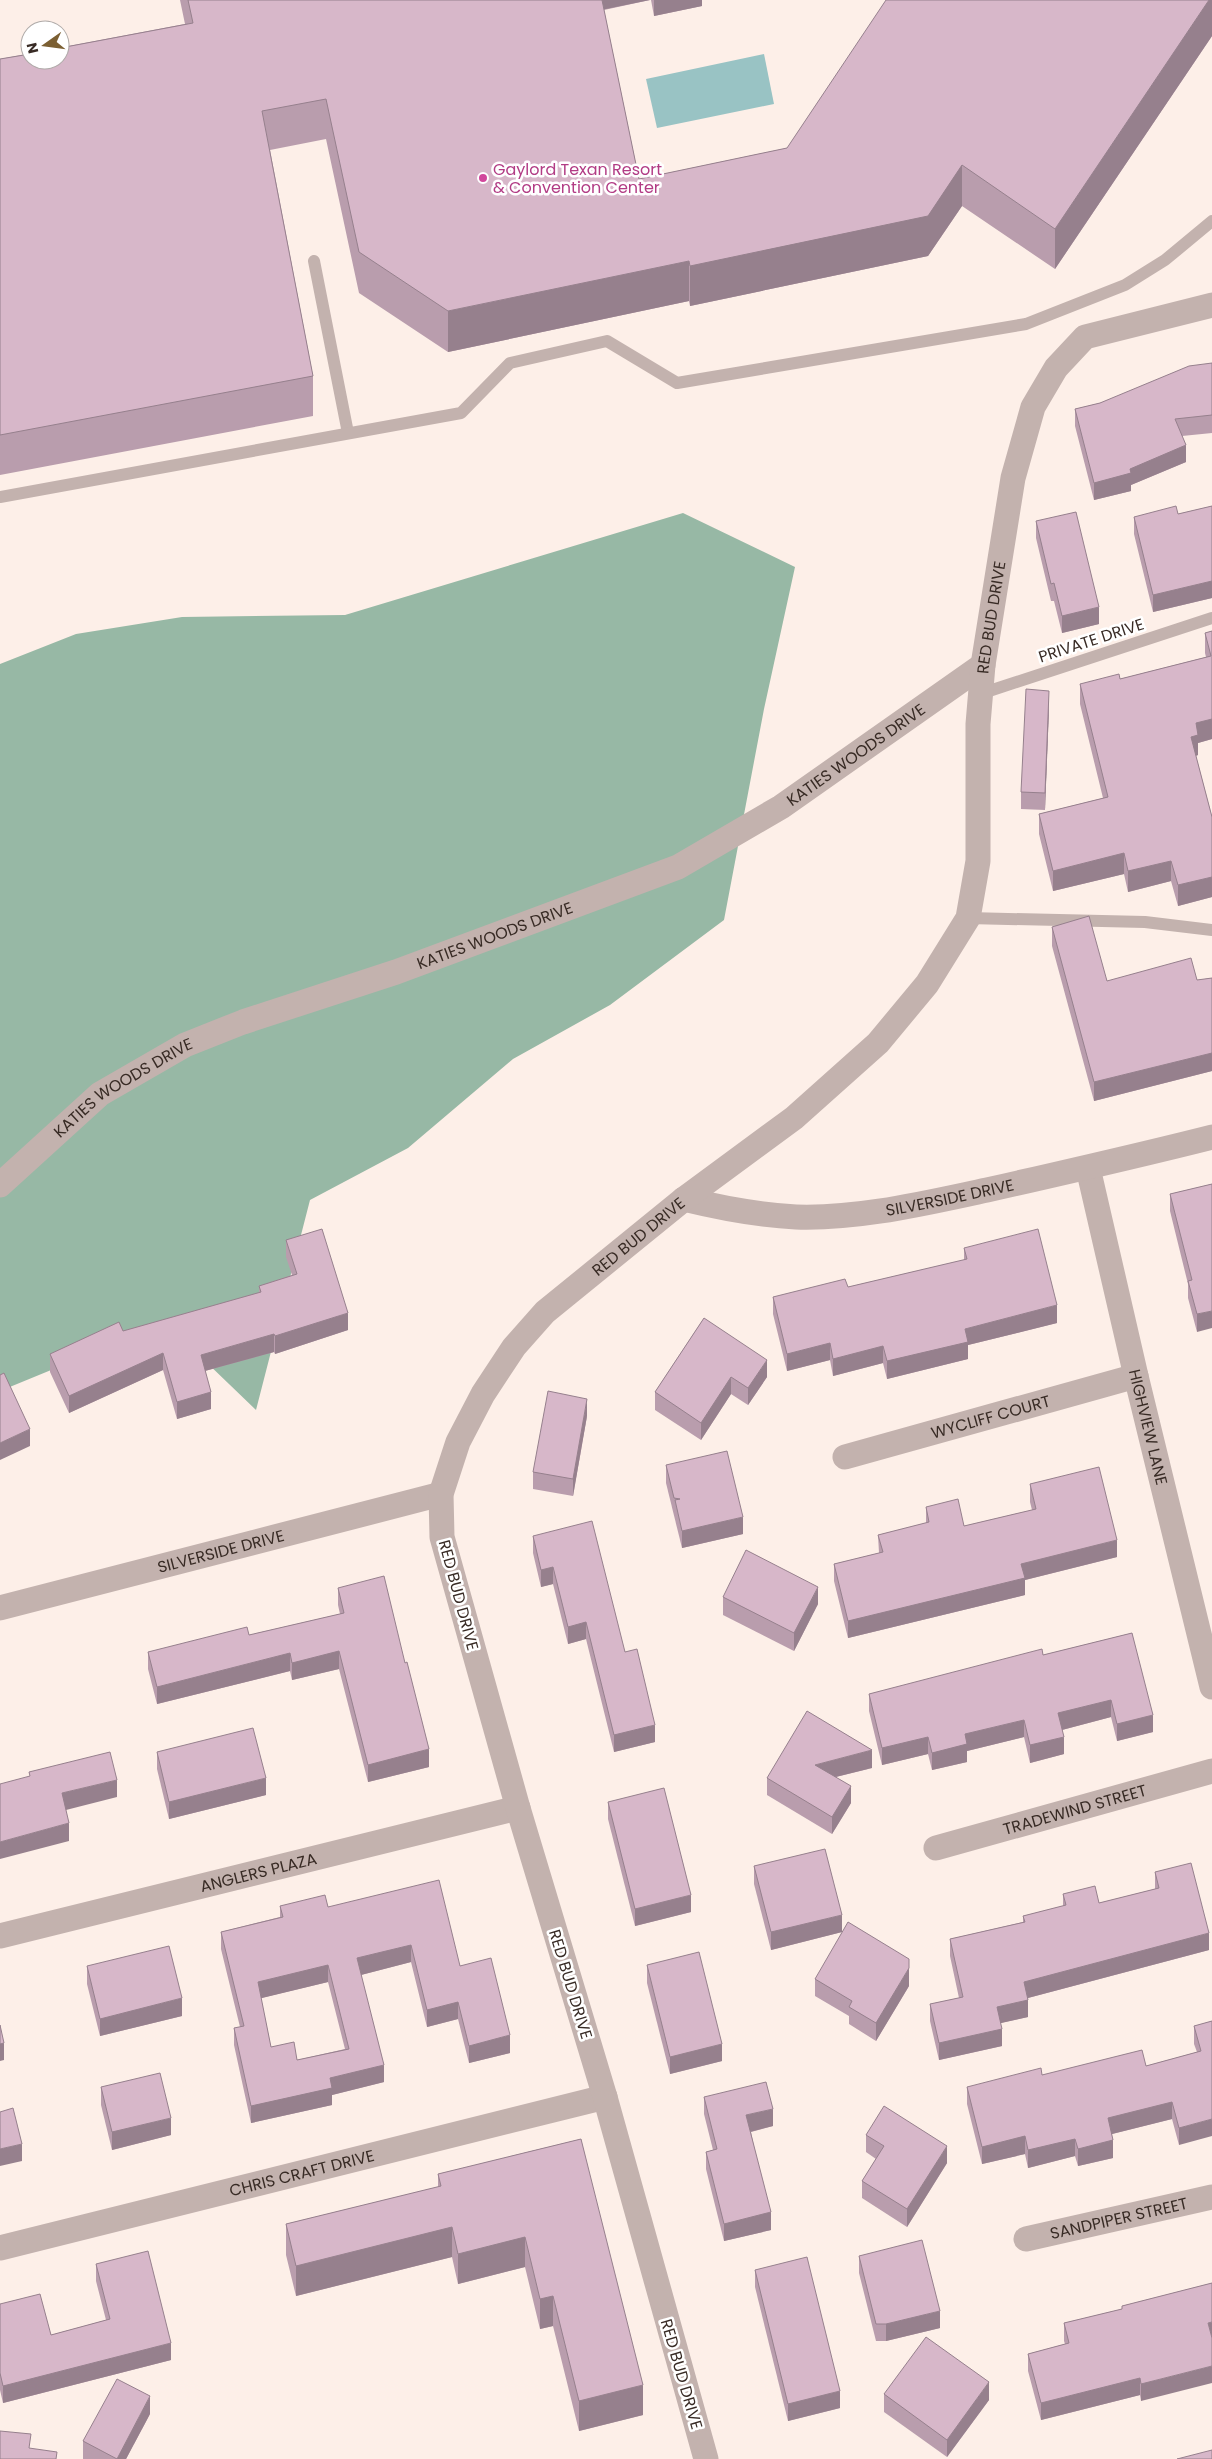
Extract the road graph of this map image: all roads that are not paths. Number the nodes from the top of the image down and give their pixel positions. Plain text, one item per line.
1 (1212, 221) edge
2 (314, 261) dead end
3 (1212, 305) edge
4 (348, 433) junction
5 (0, 497) edge
6 (1212, 618) edge
7 (983, 665) junction
8 (980, 694) junction
9 (968, 918) junction
10 (1212, 930) edge
11 (1212, 1137) edge
12 (1088, 1168) junction
13 (0, 1185) edge
14 (684, 1199) junction
15 (1136, 1376) junction
16 (845, 1457) dead end
17 (441, 1494) junction
18 (0, 1608) edge
19 (1212, 1686) edge
20 (1212, 1771) edge
21 (518, 1808) junction
22 (936, 1848) dead end
23 (0, 1936) edge
24 (605, 2097) junction
25 (1212, 2197) edge
26 (1026, 2239) dead end
27 (0, 2248) edge
28 (706, 2459) edge

1 - 4 lane
2 - 4 lane
3 - 7 street, RED BUD DRIVE
4 - 5 lane
6 - 8 lane, PRIVATE DRIVE
7 - 8 street, RED BUD DRIVE
7 - 13 street, KATIES WOODS DRIVE
8 - 9 street, RED BUD DRIVE
9 - 10 lane
9 - 14 street, RED BUD DRIVE
11 - 12 street, SILVERSIDE DRIVE
12 - 14 street, SILVERSIDE DRIVE
12 - 15 street, HIGHVIEW LANE
14 - 17 street, RED BUD DRIVE
15 - 16 street, WYCLIFF COURT
15 - 19 street, HIGHVIEW LANE
17 - 18 street, SILVERSIDE DRIVE
17 - 21 street, RED BUD DRIVE
20 - 22 street, TRADEWIND STREET
21 - 23 street, ANGLERS PLAZA
21 - 24 street, RED BUD DRIVE
24 - 27 street, CHRIS CRAFT DRIVE
24 - 28 street, RED BUD DRIVE
25 - 26 street, SANDPIPER STREET

